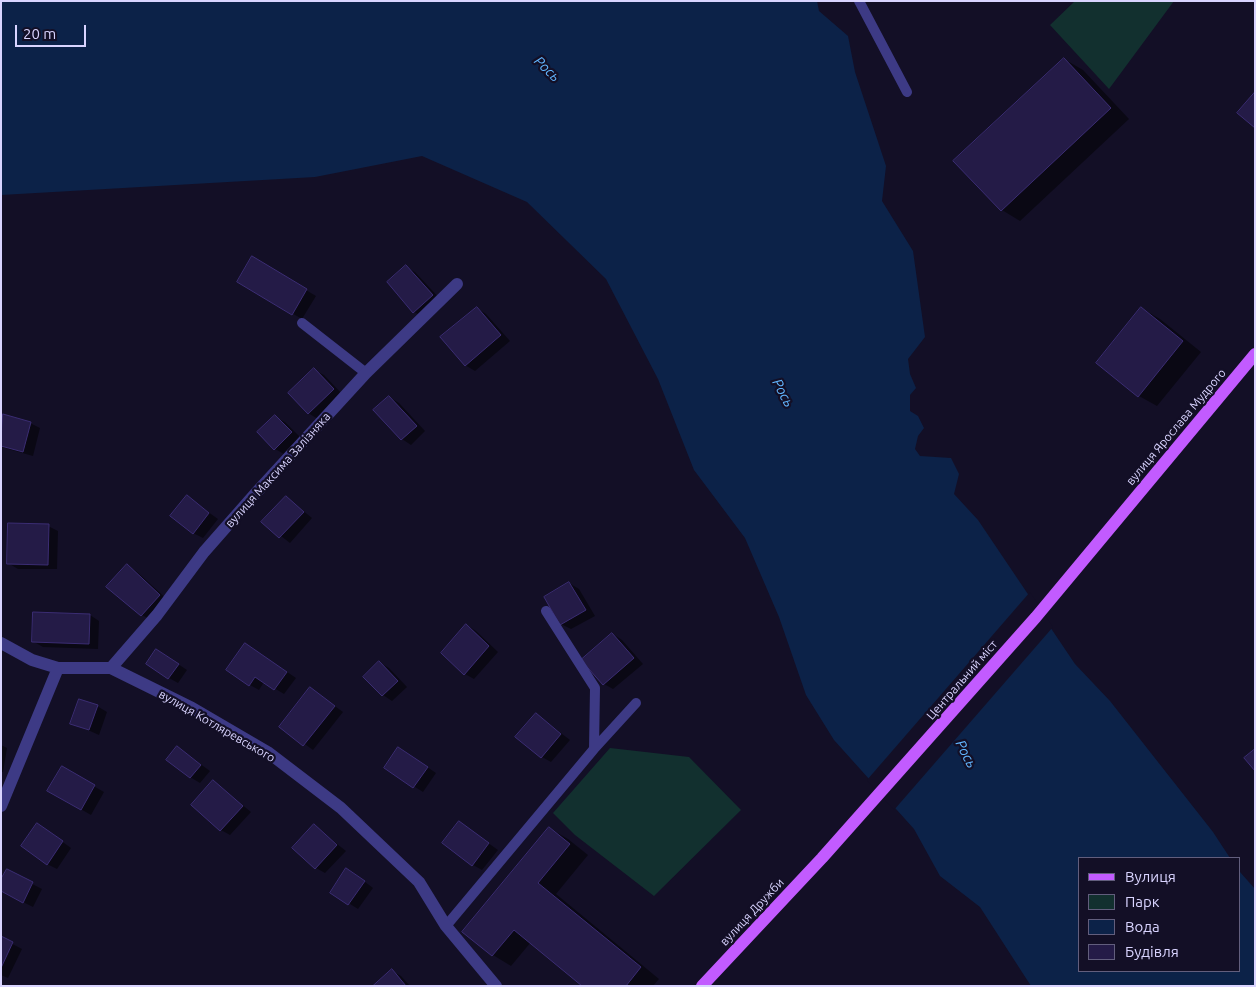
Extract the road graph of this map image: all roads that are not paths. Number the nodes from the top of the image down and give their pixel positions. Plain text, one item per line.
1 (858, 1) edge
2 (907, 92) dead end
3 (457, 284) dead end
4 (302, 323) dead end
5 (1255, 354) edge
6 (366, 373) junction
7 (1119, 516) joint
8 (546, 611) dead end
9 (1, 643) edge
10 (58, 668) junction
11 (111, 668) junction
12 (636, 702) dead end
13 (594, 749) junction
14 (1, 806) edge
15 (822, 858) joint
16 (446, 926) junction
17 (491, 984) edge
18 (702, 986) edge

1 - 2 lane
3 - 6 street, вулиця Максима Залізняка
4 - 6 lane
5 - 7 main road, вулиця Ярослава Мудрого
6 - 11 street, вулиця Максима Залізняка
7 - 15 main road, Центральний міст
8 - 13 lane
9 - 10 street, вулиця Котляревського
10 - 11 street, вулиця Котляревського
10 - 14 street
11 - 16 street, вулиця Котляревського
12 - 13 lane
13 - 16 lane
15 - 18 main road, вулиця Дружби
16 - 17 street, вулиця Котляревського

